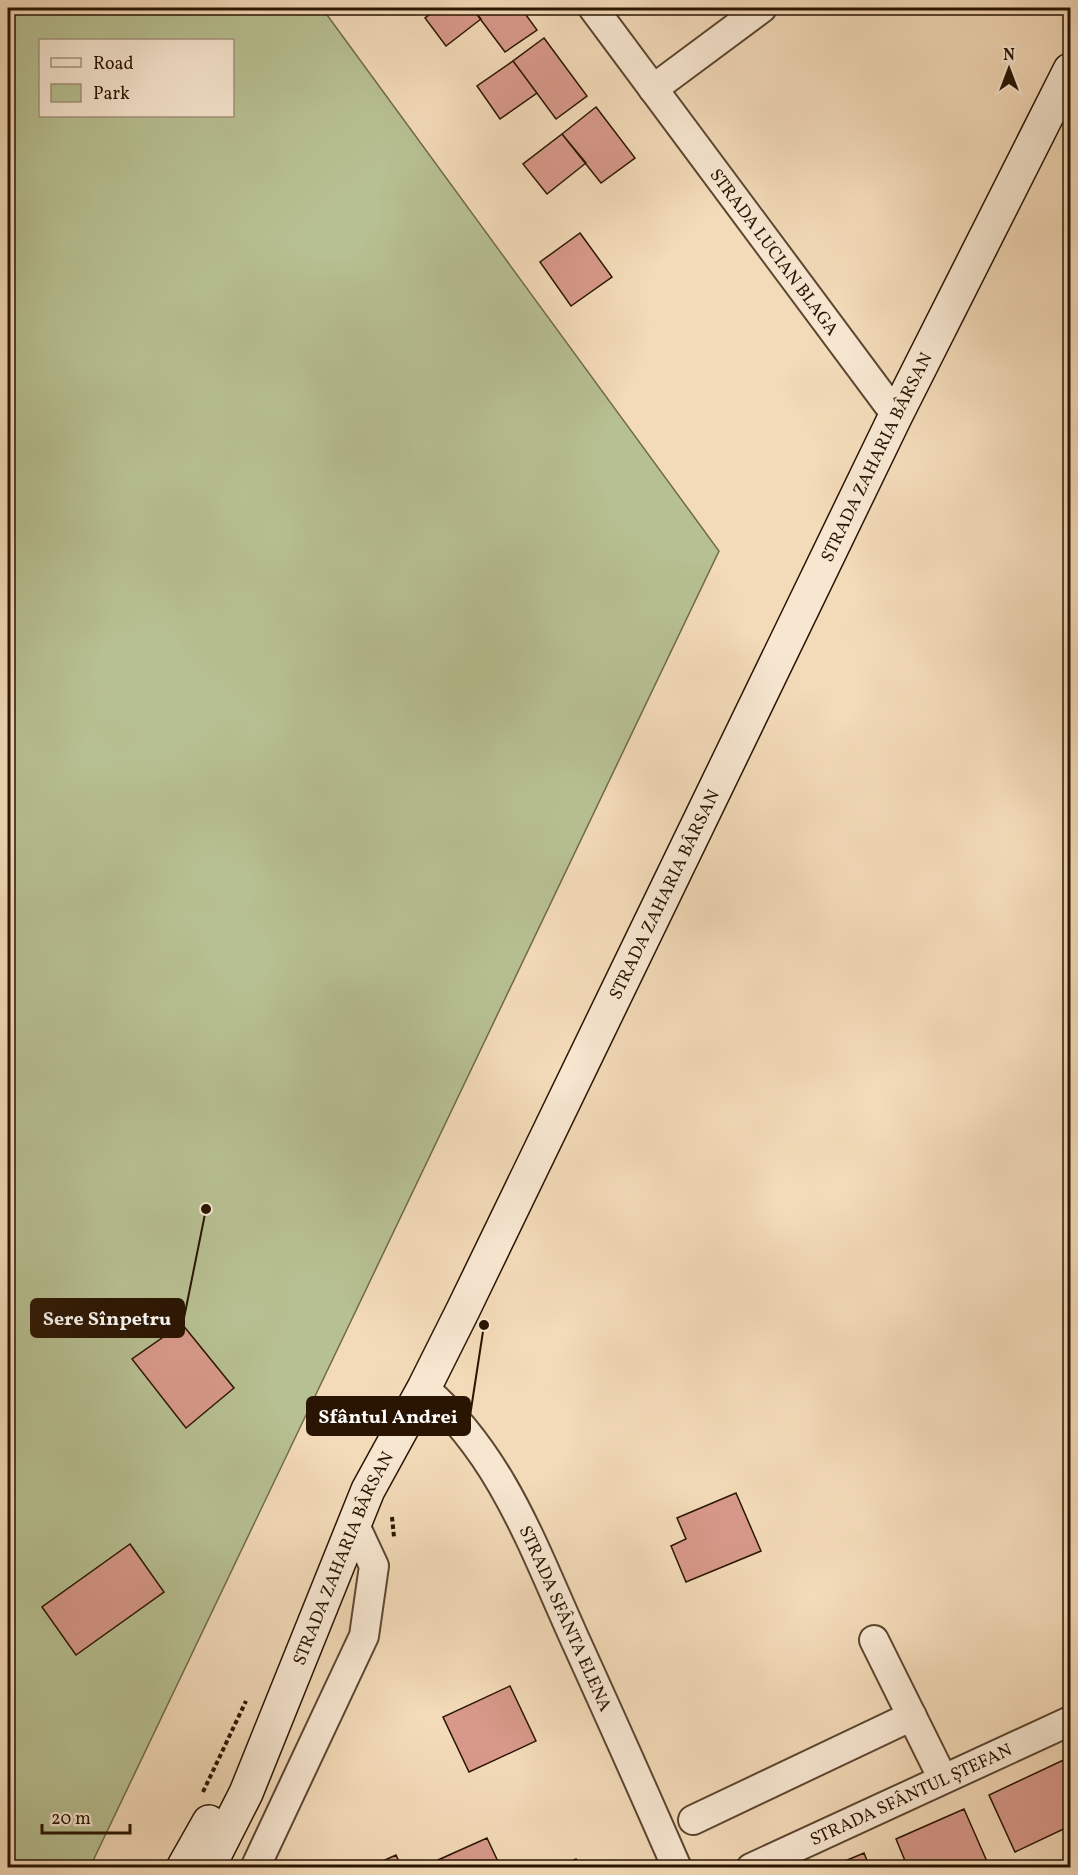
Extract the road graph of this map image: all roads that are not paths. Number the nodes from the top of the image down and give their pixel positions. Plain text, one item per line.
1 (593, 8) edge
2 (762, 8) edge
3 (1071, 70) edge
4 (653, 89) junction
5 (896, 415) junction
6 (424, 1388) junction
7 (354, 1523) junction
8 (874, 1640) dead end
9 (912, 1716) junction
10 (1071, 1721) edge
11 (273, 1726) junction
12 (943, 1779) junction
13 (693, 1820) dead end
14 (183, 1868) edge
15 (208, 1868) edge
16 (255, 1868) edge
17 (677, 1868) edge
18 (751, 1868) edge

1 - 4 street, STRADA LUCIAN BLAGA
2 - 4 street
3 - 5 main road, STRADA ZAHARIA BÂRSAN
4 - 5 street, STRADA LUCIAN BLAGA
5 - 6 main road, STRADA ZAHARIA BÂRSAN
6 - 7 main road, STRADA ZAHARIA BÂRSAN
6 - 17 street, STRADA SFÂNTA ELENA
7 - 11 main road, STRADA ZAHARIA BÂRSAN
7 - 16 street
8 - 9 street
9 - 12 street
9 - 13 street
10 - 12 street, STRADA SFÂNTUL ȘTEFAN
11 - 14 main road
11 - 15 main road
12 - 18 street, STRADA SFÂNTUL ȘTEFAN

